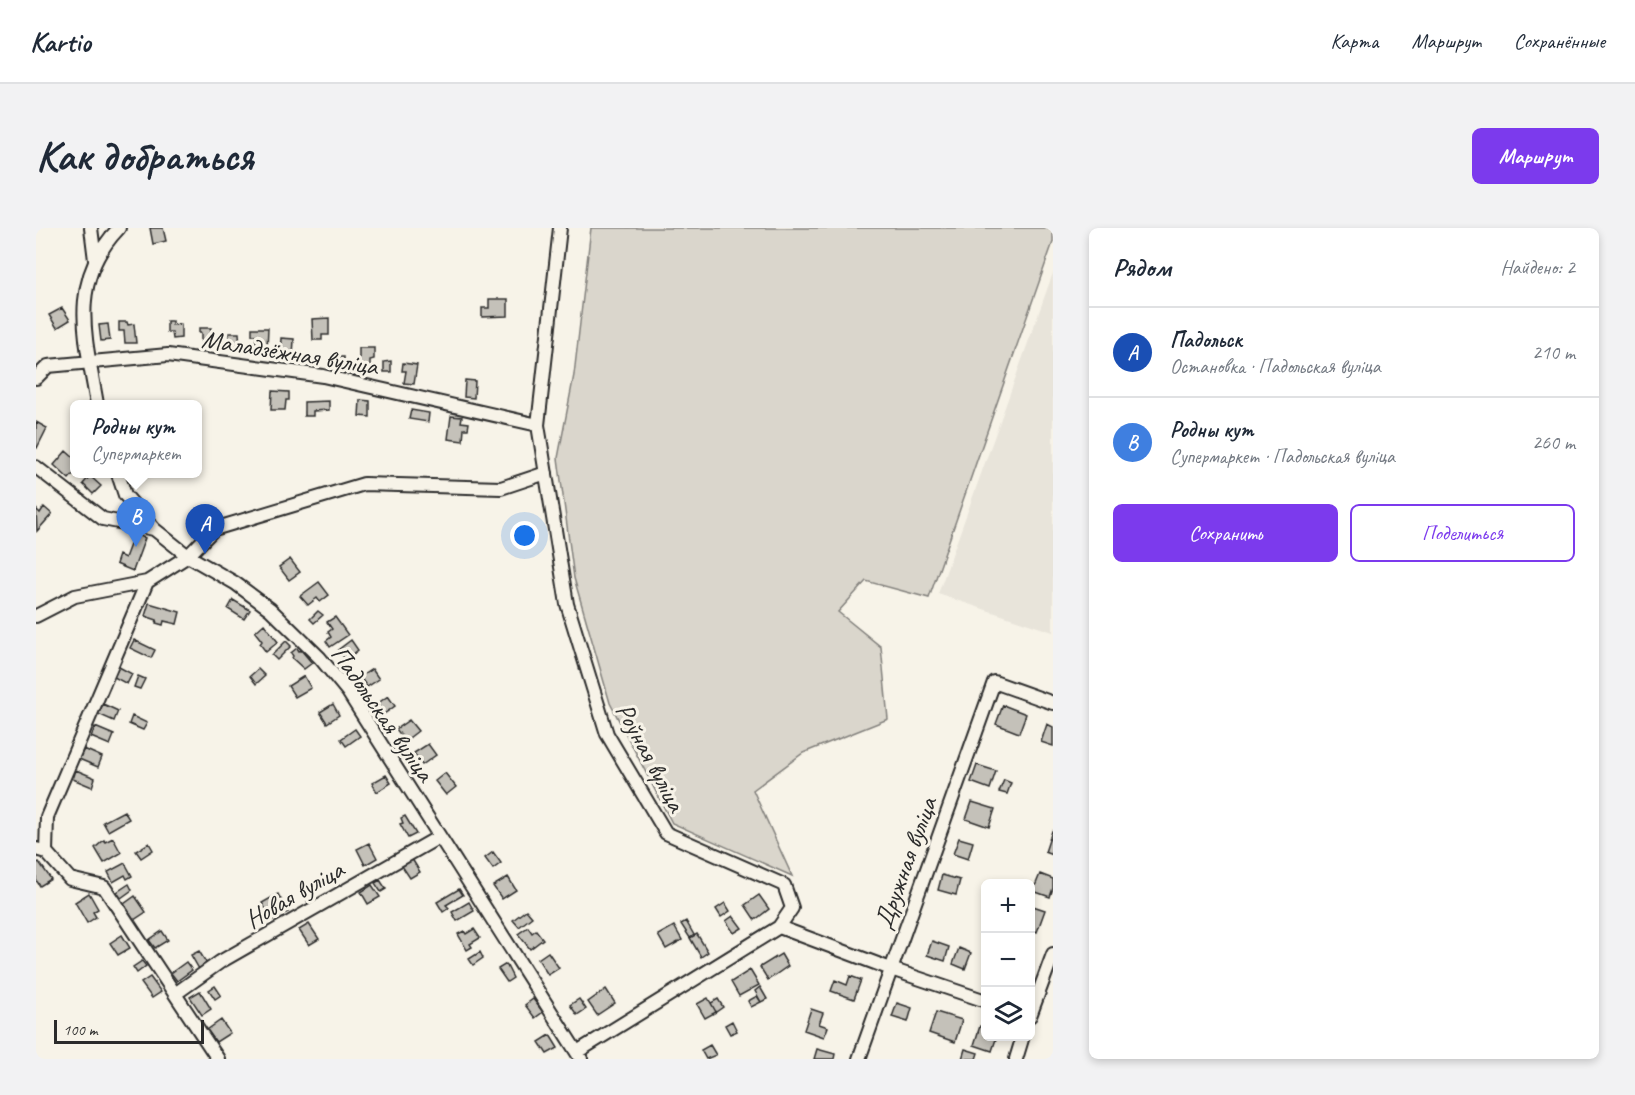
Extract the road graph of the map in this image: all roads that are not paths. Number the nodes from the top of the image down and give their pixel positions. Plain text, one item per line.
1 (91, 228) edge
2 (119, 228) edge
3 (560, 228) edge
4 (95, 260) junction
5 (90, 364) junction
6 (36, 378) edge
7 (96, 400) edge
8 (538, 425) junction
9 (36, 467) edge
10 (546, 473) junction
11 (119, 478) edge
12 (154, 530) junction
13 (188, 556) junction
14 (147, 582) junction
15 (36, 616) edge
16 (1053, 703) edge
17 (439, 837) junction
18 (41, 850) edge
19 (779, 927) junction
20 (1053, 954) edge
21 (891, 969) junction
22 (175, 994) junction
23 (981, 1000) edge
24 (1035, 1003) edge
25 (1021, 1041) edge
26 (577, 1056) edge
27 (218, 1059) edge
28 (859, 1059) edge
29 (1016, 1059) edge

1 - 4 street
2 - 4 street
3 - 8 street
4 - 5 street
5 - 6 street, Маладзёжная вуліца
5 - 7 street
5 - 8 street, Маладзёжная вуліца
8 - 10 street
9 - 12 street, Падольская вуліца
10 - 13 street
10 - 19 street, Роўная вуліца
11 - 12 street
12 - 13 street, Падольская вуліца
13 - 14 street
13 - 17 street, Падольская вуліца
14 - 15 street
14 - 18 street
16 - 21 street, Дружная вуліца
17 - 22 street, Новая вуліца
17 - 26 street, Падольская вуліца
18 - 22 street
19 - 21 street
19 - 26 street
20 - 24 street
21 - 23 street
21 - 28 street, Дружная вуліца
22 - 27 street
25 - 29 street

